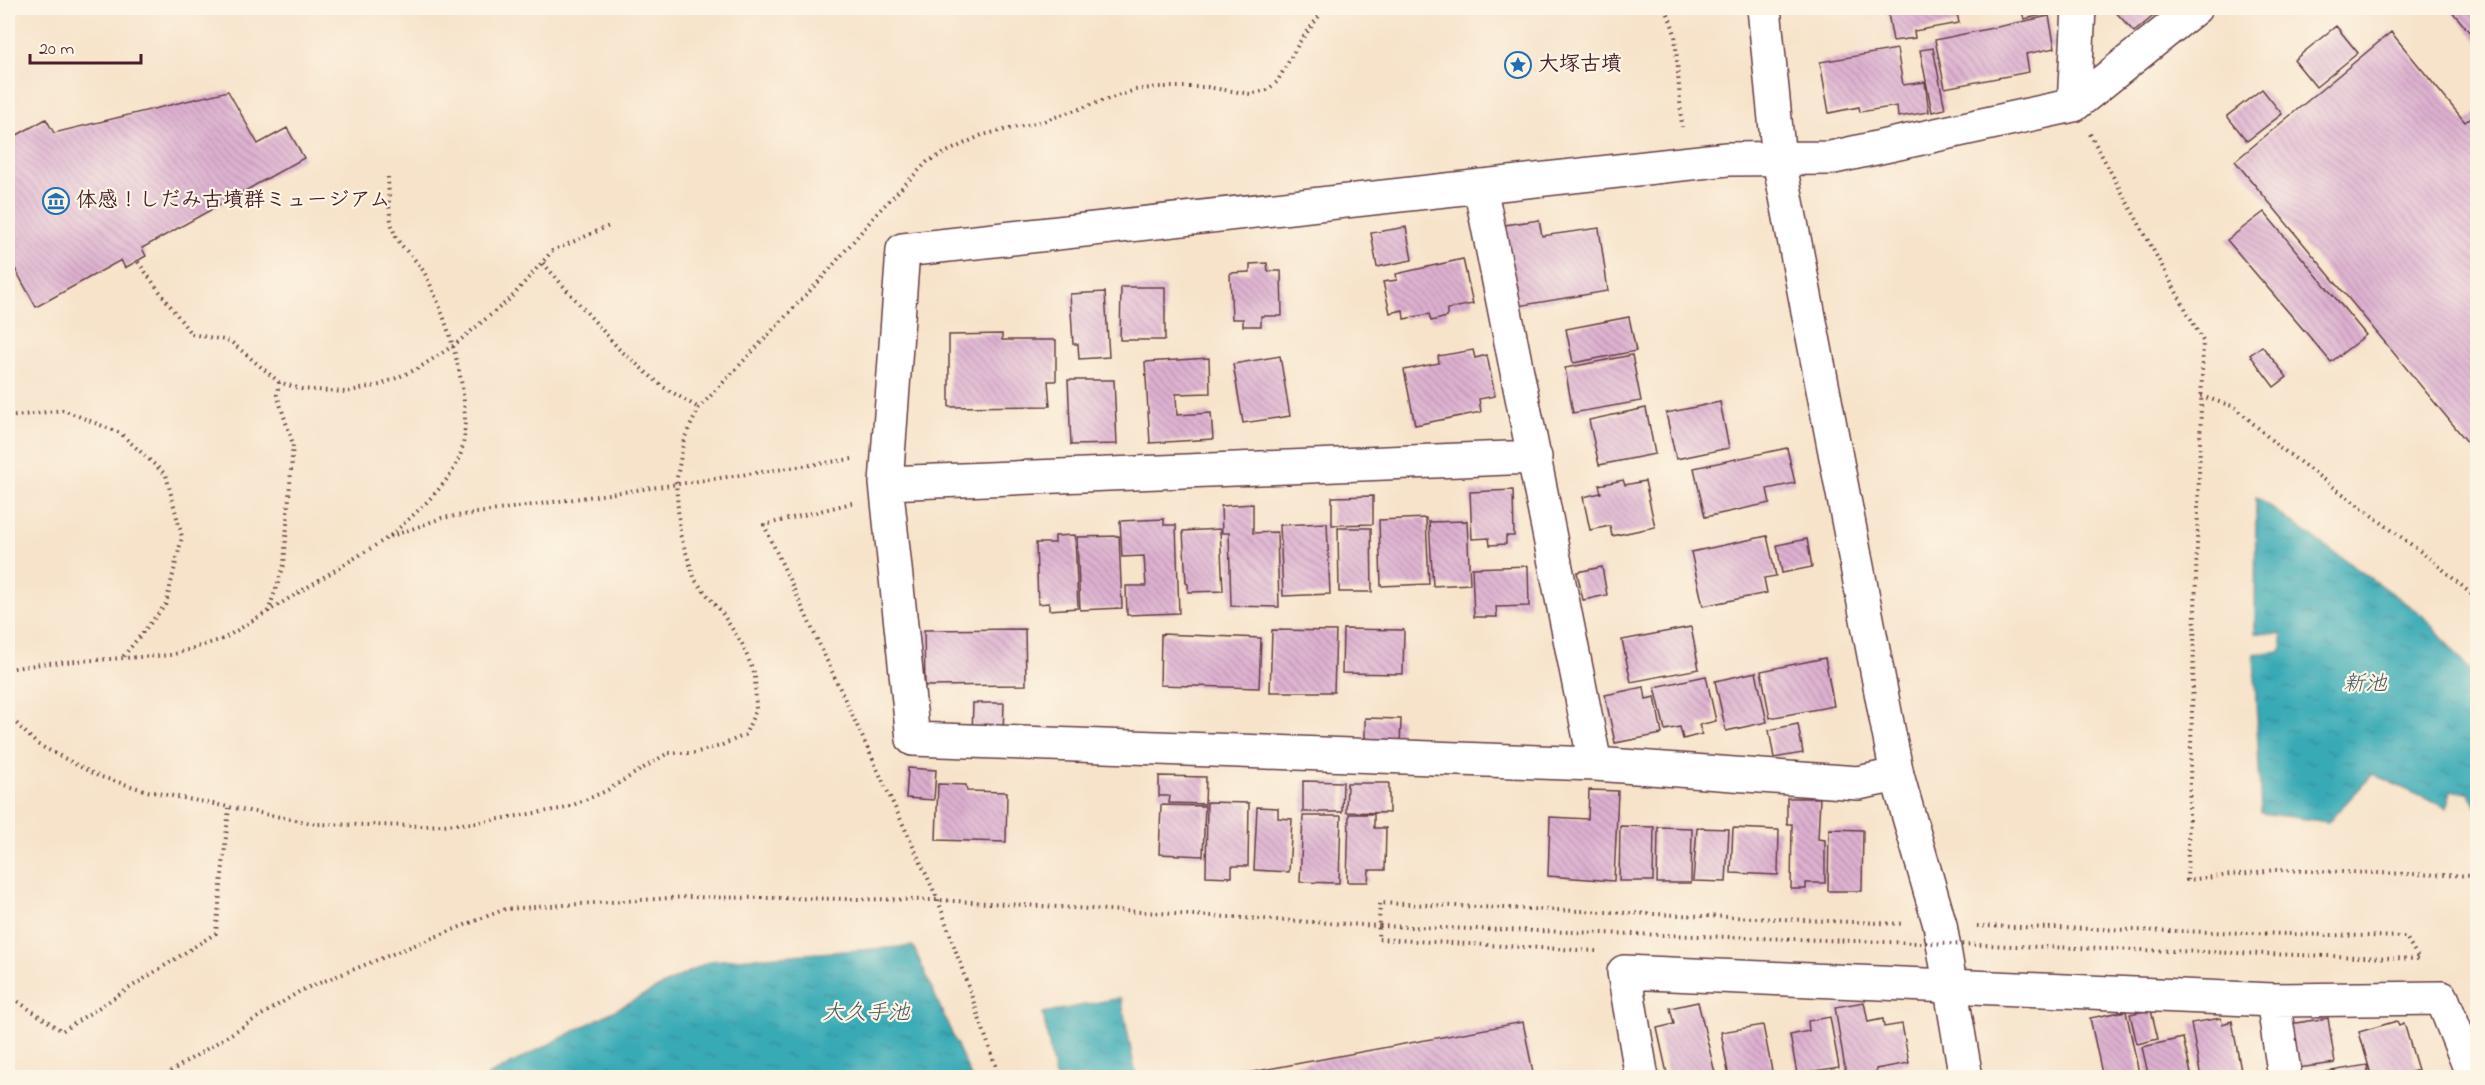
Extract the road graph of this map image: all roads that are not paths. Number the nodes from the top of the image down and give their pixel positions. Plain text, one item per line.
1 (1764, 8) edge
2 (2079, 8) edge
3 (2195, 8) edge
4 (2074, 105) junction
5 (1779, 160) junction
6 (1480, 186) junction
7 (1535, 457) junction
8 (887, 469) junction
9 (1595, 764) junction
10 (1898, 775) junction
11 (1951, 985) junction
12 (2273, 1000) junction
13 (1642, 1077) edge
14 (1966, 1077) edge
15 (2285, 1077) edge
16 (2474, 1077) edge

1 - 5 street
2 - 4 street
3 - 4 street
4 - 5 street
5 - 6 street
5 - 10 street
6 - 7 street
6 - 8 street
7 - 8 street
7 - 9 street
8 - 9 street
9 - 10 street
10 - 11 street
11 - 12 street
11 - 13 street
11 - 14 street
12 - 15 street
12 - 16 street

